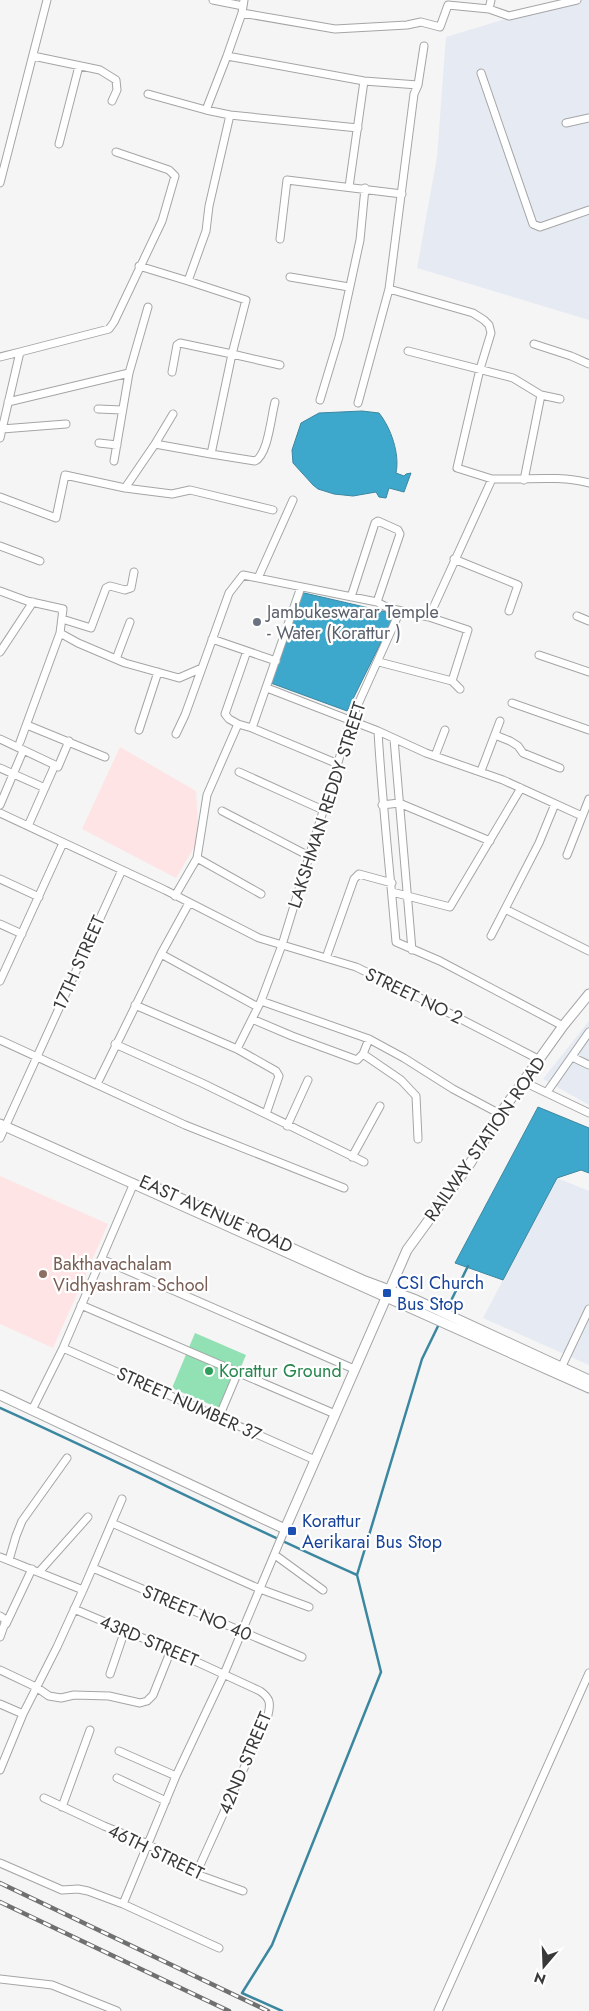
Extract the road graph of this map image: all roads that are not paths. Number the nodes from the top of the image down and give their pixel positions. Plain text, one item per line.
1 (47, 0) edge
2 (213, 0) edge
3 (491, 0) edge
4 (577, 0) edge
5 (243, 6) edge
6 (489, 9) junction
7 (424, 46) dead end
8 (33, 56) junction
9 (228, 56) junction
10 (79, 66) junction
11 (481, 73) dead end
12 (364, 81) junction
13 (418, 85) junction
14 (148, 94) dead end
15 (112, 101) dead end
16 (206, 110) junction
17 (230, 115) junction
18 (589, 118) edge
19 (566, 123) dead end
20 (358, 128) junction
21 (60, 144) dead end
22 (116, 152) dead end
23 (0, 183) edge
24 (349, 187) junction
25 (366, 188) junction
26 (402, 194) junction
27 (589, 210) edge
28 (280, 239) dead end
29 (139, 266) junction
30 (290, 277) dead end
31 (188, 281) junction
32 (349, 287) junction
33 (389, 289) junction
34 (148, 307) dead end
35 (534, 344) dead end
36 (408, 351) dead end
37 (20, 352) junction
38 (232, 354) junction
39 (0, 357) edge
40 (589, 364) edge
41 (280, 365) dead end
42 (480, 369) junction
43 (172, 372) dead end
44 (130, 373) junction
45 (541, 395) junction
46 (560, 399) dead end
47 (320, 400) dead end
48 (8, 402) junction
49 (274, 402) dead end
50 (358, 403) dead end
51 (98, 409) dead end
52 (122, 410) junction
53 (173, 414) dead end
54 (66, 424) dead end
55 (2, 429) junction
56 (0, 438) edge
57 (99, 444) dead end
58 (155, 444) junction
59 (117, 445) junction
60 (211, 454) junction
61 (114, 462) dead end
62 (492, 479) junction
63 (524, 480) junction
64 (589, 483) edge
65 (125, 488) junction
66 (0, 497) edge
67 (293, 500) dead end
68 (273, 510) dead end
69 (0, 546) edge
70 (454, 559) junction
71 (40, 561) dead end
72 (134, 572) dead end
73 (258, 578) junction
74 (301, 587) junction
75 (0, 591) edge
76 (351, 597) junction
77 (32, 602) junction
78 (377, 602) junction
79 (400, 611) junction
80 (509, 611) dead end
81 (577, 616) dead end
82 (429, 617) junction
83 (62, 619) junction
84 (589, 621) edge
85 (130, 622) dead end
86 (60, 633) junction
87 (212, 639) junction
88 (247, 651) junction
89 (0, 652) edge
90 (539, 655) dead end
91 (116, 659) junction
92 (276, 661) junction
93 (379, 662) junction
94 (202, 668) junction
95 (158, 672) junction
96 (589, 672) edge
97 (452, 681) junction
98 (267, 688) junction
99 (460, 689) dead end
100 (512, 703) dead end
101 (351, 720) junction
102 (500, 721) dead end
103 (238, 724) junction
104 (27, 725) junction
105 (252, 728) junction
106 (139, 730) dead end
107 (445, 730) dead end
108 (589, 730) edge
109 (378, 731) junction
110 (176, 734) dead end
111 (495, 735) junction
112 (0, 739) edge
113 (394, 739) junction
114 (69, 741) junction
115 (20, 742) dead end
116 (23, 751) junction
117 (435, 756) junction
118 (105, 757) dead end
119 (338, 764) junction
120 (58, 767) dead end
121 (0, 768) edge
122 (560, 768) dead end
123 (481, 771) junction
124 (239, 772) dead end
125 (14, 774) junction
126 (45, 788) junction
127 (521, 788) junction
128 (589, 799) edge
129 (399, 803) junction
130 (555, 804) junction
131 (382, 805) junction
132 (0, 806) edge
133 (324, 810) junction
134 (222, 811) dead end
135 (0, 814) edge
136 (582, 816) junction
137 (28, 826) junction
138 (490, 841) junction
139 (63, 843) junction
140 (567, 854) dead end
141 (310, 856) junction
142 (197, 858) junction
143 (122, 870) junction
144 (0, 879) edge
145 (392, 883) junction
146 (392, 892) junction
147 (261, 894) dead end
148 (407, 895) junction
149 (39, 896) junction
150 (175, 896) junction
151 (189, 903) junction
152 (505, 909) junction
153 (0, 924) edge
154 (22, 934) junction
155 (491, 936) dead end
156 (282, 945) junction
157 (412, 950) junction
158 (589, 951) edge
159 (161, 954) junction
160 (326, 958) junction
161 (3, 967) edge
162 (0, 981) edge
163 (589, 994) edge
164 (260, 1004) junction
165 (135, 1005) junction
166 (252, 1019) junction
167 (563, 1026) junction
168 (589, 1032) edge
169 (369, 1039) junction
170 (0, 1040) edge
171 (115, 1044) junction
172 (237, 1049) junction
173 (363, 1054) junction
174 (37, 1057) junction
175 (572, 1057) junction
176 (540, 1060) junction
177 (589, 1065) edge
178 (308, 1080) dead end
179 (524, 1082) junction
180 (97, 1084) junction
181 (547, 1092) junction
182 (380, 1106) dead end
183 (266, 1114) junction
184 (500, 1114) junction
185 (589, 1114) edge
186 (3, 1122) edge
187 (287, 1126) junction
188 (0, 1138) edge
189 (418, 1139) dead end
190 (352, 1157) junction
191 (364, 1162) dead end
192 (134, 1183) junction
193 (344, 1188) dead end
194 (100, 1259) junction
195 (387, 1293) junction
196 (81, 1305) junction
197 (589, 1309) edge
198 (460, 1325) junction
199 (63, 1348) junction
200 (561, 1368) junction
201 (354, 1369) junction
202 (238, 1372) junction
203 (589, 1380) edge
204 (589, 1388) edge
205 (0, 1395) edge
206 (32, 1410) junction
207 (335, 1414) junction
208 (219, 1417) junction
209 (67, 1458) dead end
210 (315, 1460) junction
211 (122, 1499) dead end
212 (88, 1517) dead end
213 (112, 1523) junction
214 (284, 1532) junction
215 (0, 1557) edge
216 (274, 1557) junction
217 (9, 1560) junction
218 (93, 1568) junction
219 (36, 1571) junction
220 (260, 1589) junction
221 (84, 1590) junction
222 (323, 1590) dead end
223 (309, 1607) dead end
224 (74, 1609) junction
225 (0, 1616) edge
226 (6, 1624) junction
227 (125, 1630) junction
228 (242, 1631) junction
229 (0, 1637) edge
230 (171, 1650) junction
231 (302, 1657) dead end
232 (0, 1670) edge
233 (589, 1673) edge
234 (110, 1674) dead end
235 (224, 1674) junction
236 (36, 1687) junction
237 (0, 1704) edge
238 (23, 1714) junction
239 (90, 1730) dead end
240 (119, 1751) dead end
241 (0, 1770) edge
242 (176, 1776) junction
243 (117, 1778) dead end
244 (44, 1798) dead end
245 (166, 1801) junction
246 (62, 1807) junction
247 (148, 1844) junction
248 (0, 1863) edge
249 (196, 1874) junction
250 (243, 1890) dead end
251 (123, 1904) junction
252 (219, 1948) dead end
253 (0, 1979) edge
254 (117, 2011) edge
255 (438, 2011) edge

1 - 8 street
2 - 5 street
3 - 6 street
4 - 6 street
5 - 6 street
5 - 9 street
7 - 13 street
8 - 10 street
8 - 23 street
9 - 12 street
9 - 16 street
10 - 15 street
10 - 21 street
11 - 27 street
12 - 13 street
12 - 20 street
13 - 26 street
14 - 16 street
16 - 17 street
17 - 20 street
17 - 31 street
18 - 19 street
20 - 24 street
22 - 29 street
24 - 25 street
24 - 28 street
25 - 26 street
25 - 32 street
26 - 33 street
29 - 31 street
29 - 37 street
30 - 32 street
31 - 38 street
32 - 47 street
33 - 42 street
33 - 50 street
34 - 44 street
35 - 40 street
36 - 42 street
37 - 39 street
37 - 48 street
38 - 41 street
38 - 43 street
38 - 60 street
42 - 45 street
42 - 62 street
44 - 48 street
44 - 52 street
45 - 46 street
45 - 63 street
48 - 55 street
49 - 60 street
51 - 52 street
52 - 59 street
53 - 58 street
54 - 55 street
55 - 56 street
57 - 59 street
58 - 60 street
58 - 65 street
59 - 61 street
62 - 63 street
62 - 70 street
63 - 64 street
65 - 66 street
65 - 68 street
67 - 73 street
69 - 71 street
70 - 80 street
70 - 82 street
72 - 83 street
73 - 74 street
73 - 87 street
74 - 76 street
74 - 92 street
75 - 77 street
76 - 78 street
76 - 78 street
77 - 83 street
77 - 89 street
78 - 79 street
79 - 82 street
79 - 93 street, LAKSHMAN REDDY STREET
81 - 84 street
82 - 97 street
83 - 86 street
85 - 91 street
86 - 91 street
86 - 104 street
87 - 88 street
87 - 94 street
88 - 92 street
88 - 103 street
90 - 96 street
91 - 95 street
92 - 98 street
93 - 97 street
93 - 101 street, LAKSHMAN REDDY STREET
94 - 95 street
94 - 110 street
95 - 106 street
97 - 99 street
98 - 101 street
98 - 105 street
100 - 108 street
101 - 109 street
101 - 119 street, LAKSHMAN REDDY STREET
102 - 111 street
103 - 105 street
103 - 142 street
104 - 114 street
104 - 115 street
105 - 119 street
107 - 117 street
109 - 113 street
109 - 131 street
111 - 122 street
111 - 123 street
112 - 116 street
113 - 117 street
113 - 129 street
114 - 118 street
114 - 120 street
116 - 125 street
116 - 126 street
117 - 123 street
119 - 133 street, LAKSHMAN REDDY STREET
121 - 125 street
123 - 127 street
124 - 133 street
125 - 126 street
125 - 132 street
126 - 137 street
127 - 130 street
127 - 138 street
128 - 136 street
129 - 131 street
129 - 138 street
129 - 148 street
130 - 136 street
130 - 152 street
131 - 145 street
133 - 141 street, LAKSHMAN REDDY STREET
134 - 141 street
135 - 137 street, STREET NO 2
136 - 140 street
137 - 139 street, STREET NO 2
138 - 148 street
139 - 143 street, STREET NO 2
139 - 149 street
141 - 156 street, LAKSHMAN REDDY STREET
142 - 147 street
142 - 150 street
143 - 150 street, STREET NO 2
143 - 174 street, 17TH STREET
144 - 149 street
145 - 146 street
145 - 160 street
146 - 148 street
146 - 157 street
148 - 157 street
149 - 154 street
150 - 151 street, STREET NO 2
151 - 156 street, STREET NO 2
151 - 159 street
152 - 155 street
152 - 158 street
153 - 154 street
154 - 161 street
156 - 160 street, STREET NO 2
156 - 164 street, LAKSHMAN REDDY STREET
157 - 167 street
159 - 164 street
159 - 165 street
160 - 176 street, STREET NO 2
161 - 162 street
163 - 167 main road, RAILWAY STATION ROAD
164 - 166 street, LAKSHMAN REDDY STREET
164 - 169 street
165 - 171 street
165 - 172 street
166 - 172 street, LAKSHMAN REDDY STREET
166 - 173 street
167 - 176 main road, RAILWAY STATION ROAD
168 - 175 street
169 - 173 street
169 - 184 street
170 - 174 street
171 - 180 street
171 - 183 street
172 - 183 street
173 - 189 street
174 - 180 street
174 - 186 street, 17TH STREET
175 - 177 street
175 - 181 street
176 - 179 main road, RAILWAY STATION ROAD
178 - 187 street
179 - 181 street
179 - 184 main road, RAILWAY STATION ROAD
180 - 193 street
181 - 185 street
182 - 190 street
183 - 187 street
184 - 195 main road, RAILWAY STATION ROAD
186 - 188 street, 17TH STREET
186 - 192 main road, EAST AVENUE ROAD
186 - 195 main road, EAST AVENUE ROAD
187 - 190 street
190 - 191 street
192 - 194 street
192 - 195 main road, EAST AVENUE ROAD
194 - 196 street
194 - 201 street
195 - 198 main road, EAST AVENUE ROAD
195 - 201 main road, RAILWAY STATION ROAD
196 - 199 street
196 - 202 street
197 - 200 street
198 - 200 main road
198 - 204 main road
199 - 206 street
199 - 208 street, STREET NUMBER 37
200 - 203 main road
201 - 207 main road, RAILWAY STATION ROAD
202 - 207 street
202 - 208 street
205 - 206 main road
206 - 214 main road
207 - 210 main road, RAILWAY STATION ROAD
208 - 210 street, STREET NUMBER 37
209 - 217 street
210 - 214 main road, RAILWAY STATION ROAD
211 - 213 street
212 - 219 street
213 - 218 street
213 - 220 street
214 - 216 street
215 - 217 street
216 - 220 street
216 - 222 street
217 - 219 street
218 - 221 street
218 - 228 street, STREET NO 40
219 - 221 street
219 - 226 street
220 - 223 street
220 - 228 street
221 - 224 street
224 - 227 street, 43RD STREET
224 - 236 street
225 - 226 street
226 - 229 street
227 - 230 street, 43RD STREET
227 - 234 street
228 - 231 street, STREET NO 40
228 - 235 street
230 - 235 street, 43RD STREET
230 - 236 street
232 - 236 street
233 - 255 street
235 - 242 street
235 - 249 street, 42ND STREET
236 - 238 street
237 - 238 street
238 - 241 street
239 - 246 street
240 - 242 street
242 - 245 street
243 - 245 street
244 - 246 street, 46TH STREET
245 - 247 street
246 - 247 street, 46TH STREET
247 - 249 street, 46TH STREET
247 - 251 street
248 - 251 street
249 - 250 street, 46TH STREET
251 - 252 street
253 - 254 street

